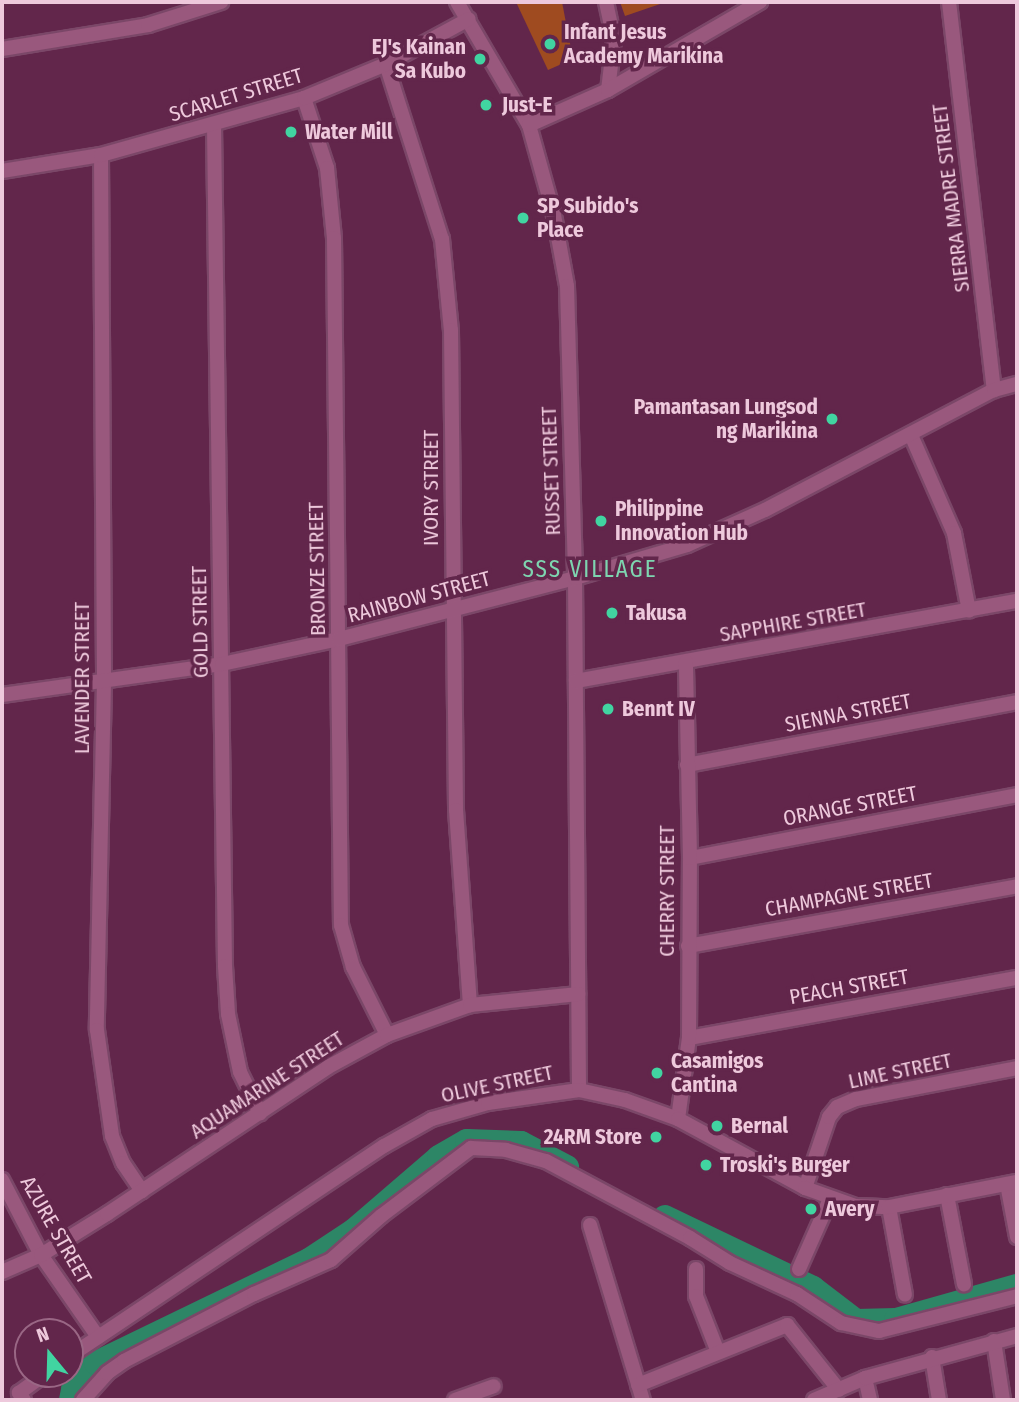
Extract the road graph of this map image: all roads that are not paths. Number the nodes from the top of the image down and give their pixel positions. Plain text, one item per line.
1 (221, 2) edge
2 (457, 2) edge
3 (606, 2) edge
4 (760, 2) edge
5 (949, 2) edge
6 (469, 19) junction
7 (2, 49) edge
8 (386, 64) junction
9 (608, 90) junction
10 (304, 98) junction
11 (214, 125) junction
12 (529, 125) junction
13 (101, 155) junction
14 (2, 171) edge
15 (1017, 384) edge
16 (994, 390) junction
17 (911, 436) junction
18 (575, 578) junction
19 (1017, 601) edge
20 (453, 610) junction
21 (968, 611) junction
22 (339, 639) junction
23 (686, 662) junction
24 (222, 664) junction
25 (576, 681) junction
26 (104, 682) junction
27 (2, 695) edge
28 (1017, 702) edge
29 (687, 765) junction
30 (1017, 795) edge
31 (690, 858) junction
32 (1017, 886) edge
33 (688, 946) junction
34 (1017, 978) edge
35 (578, 993) junction
36 (470, 1005) junction
37 (387, 1035) junction
38 (689, 1038) junction
39 (1017, 1068) edge
40 (579, 1090) junction
41 (260, 1114) junction
42 (678, 1119) junction
43 (2, 1180) edge
44 (1012, 1183) edge
45 (805, 1188) junction
46 (142, 1191) junction
47 (947, 1195) junction
48 (830, 1199) junction
49 (889, 1207) junction
50 (590, 1225) dead end
51 (1017, 1237) edge
52 (41, 1255) junction
53 (696, 1269) dead end
54 (799, 1269) dead end
55 (2, 1272) edge
56 (964, 1284) dead end
57 (905, 1295) dead end
58 (1017, 1296) edge
59 (1017, 1336) edge
60 (98, 1337) junction
61 (994, 1341) junction
62 (84, 1346) edge
63 (718, 1352) junction
64 (932, 1357) junction
65 (865, 1378) junction
66 (638, 1385) junction
67 (494, 1386) dead end
68 (839, 1390) junction
69 (83, 1400) edge
70 (455, 1400) edge
71 (642, 1400) edge
72 (814, 1400) edge
73 (870, 1400) edge
74 (939, 1400) edge
75 (1003, 1400) edge

1 - 7 street
2 - 6 street, RUSSET STREET
3 - 9 street
4 - 9 street
5 - 16 street, SIERRA MADRE STREET
6 - 8 street, SCARLET STREET
6 - 12 street, RUSSET STREET
8 - 10 street, SCARLET STREET
8 - 20 street, IVORY STREET
9 - 12 street
10 - 11 street, SCARLET STREET
10 - 22 street, BRONZE STREET
11 - 13 street, SCARLET STREET
11 - 24 street, GOLD STREET
12 - 18 street, RUSSET STREET
13 - 14 street, SCARLET STREET
13 - 26 street, LAVENDER STREET
15 - 16 street, RAINBOW STREET
16 - 17 street, RAINBOW STREET
17 - 18 street, RAINBOW STREET
17 - 21 street
18 - 20 street, RAINBOW STREET
18 - 25 street, RUSSET STREET
19 - 21 street, SAPPHIRE STREET
20 - 22 street, RAINBOW STREET
20 - 36 street, IVORY STREET
21 - 23 street, SAPPHIRE STREET
22 - 24 street, RAINBOW STREET
22 - 37 street, BRONZE STREET
23 - 25 street, SAPPHIRE STREET
23 - 29 street, CHERRY STREET
24 - 26 street, RAINBOW STREET
24 - 41 street, GOLD STREET
25 - 35 street, RUSSET STREET
26 - 27 street, RAINBOW STREET
26 - 46 street, LAVENDER STREET
28 - 29 street, SIENNA STREET
29 - 31 street, CHERRY STREET
30 - 31 street, ORANGE STREET
31 - 33 street, CHERRY STREET
32 - 33 street, CHAMPAGNE STREET
33 - 38 street, CHERRY STREET
34 - 38 street, PEACH STREET
35 - 36 street, AQUAMARINE STREET
35 - 40 street, RUSSET STREET
36 - 37 street, AQUAMARINE STREET
37 - 41 street, AQUAMARINE STREET
38 - 42 street, CHERRY STREET
39 - 45 street, LIME STREET
40 - 42 street, OLIVE STREET
40 - 60 street, OLIVE STREET
41 - 46 street, AQUAMARINE STREET
42 - 45 street, OLIVE STREET
43 - 52 street, AZURE STREET
44 - 47 street, OLIVE STREET
44 - 51 street
45 - 48 street, OLIVE STREET
46 - 52 street, AQUAMARINE STREET
47 - 49 street, OLIVE STREET
47 - 56 street
48 - 49 street, OLIVE STREET
48 - 54 street
49 - 57 street
50 - 66 street
52 - 55 street, AQUAMARINE STREET
52 - 60 street, AZURE STREET
53 - 63 street
58 - 69 street
59 - 61 street
60 - 62 street, OLIVE STREET
61 - 64 street
61 - 75 street
63 - 66 street
63 - 68 street
64 - 65 street
64 - 74 street
65 - 68 street
65 - 73 street
66 - 71 street
67 - 70 street
68 - 72 street

